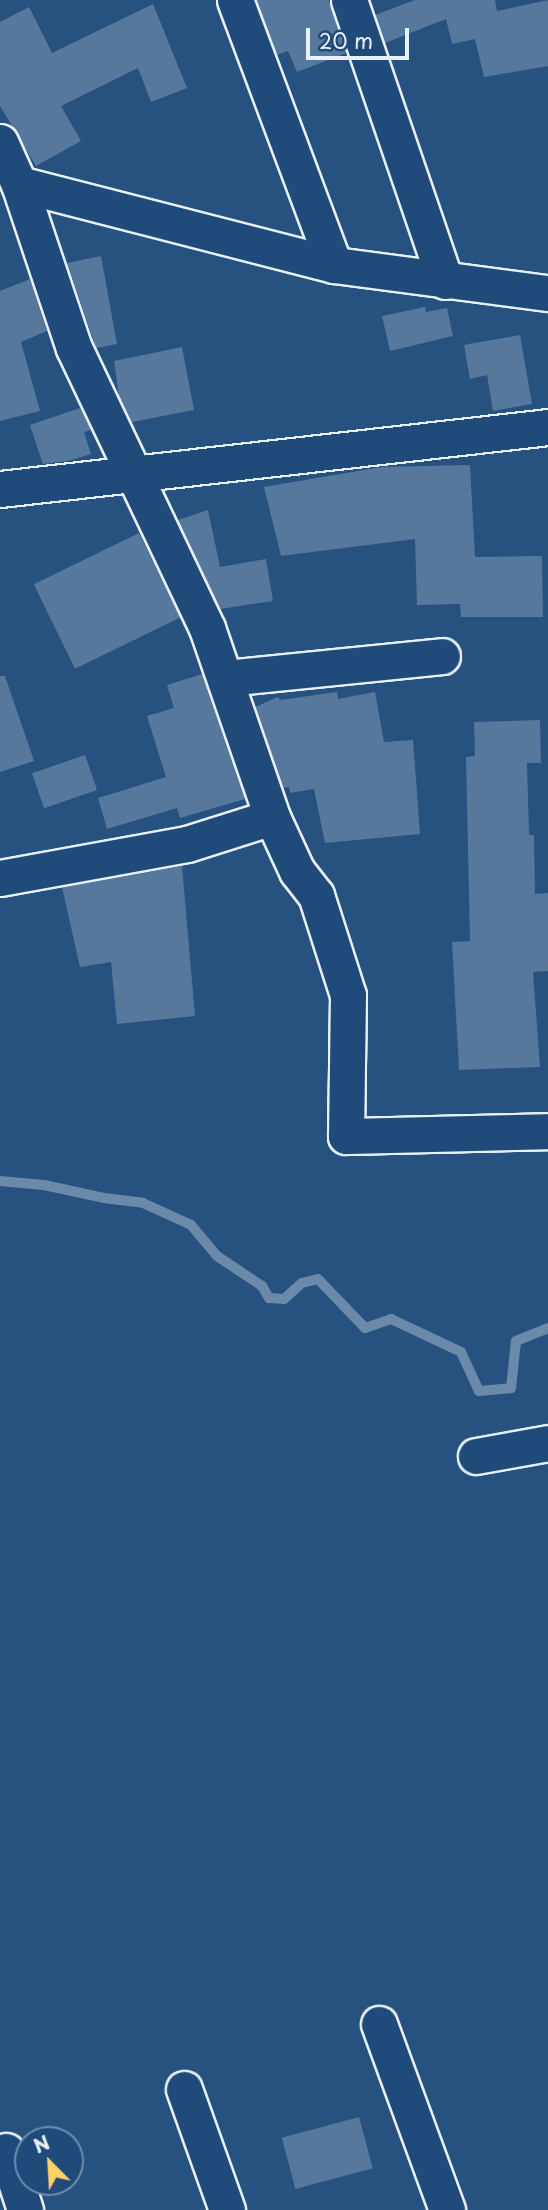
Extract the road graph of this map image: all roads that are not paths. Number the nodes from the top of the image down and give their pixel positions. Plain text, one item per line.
1 (235, 0) edge
2 (349, 0) edge
3 (0, 142) edge
4 (19, 184) junction
5 (334, 265) junction
6 (444, 281) junction
7 (548, 293) edge
8 (548, 427) edge
9 (134, 474) junction
10 (0, 489) edge
11 (442, 656) dead end
12 (226, 678) junction
13 (272, 817) junction
14 (0, 878) edge
15 (548, 1131) edge
16 (548, 1443) edge
17 (476, 1456) dead end
18 (379, 2024) dead end
19 (184, 2089) dead end
20 (6, 2151) dead end
21 (25, 2210) edge
22 (227, 2210) edge
23 (447, 2210) edge

1 - 5 street
2 - 6 street
3 - 4 street
4 - 5 street
4 - 9 street
5 - 6 street
6 - 7 street
8 - 9 street
9 - 10 street
9 - 12 street
11 - 12 street
12 - 13 street
13 - 14 street
13 - 15 street
16 - 17 street
18 - 23 street
19 - 22 street
20 - 21 street

